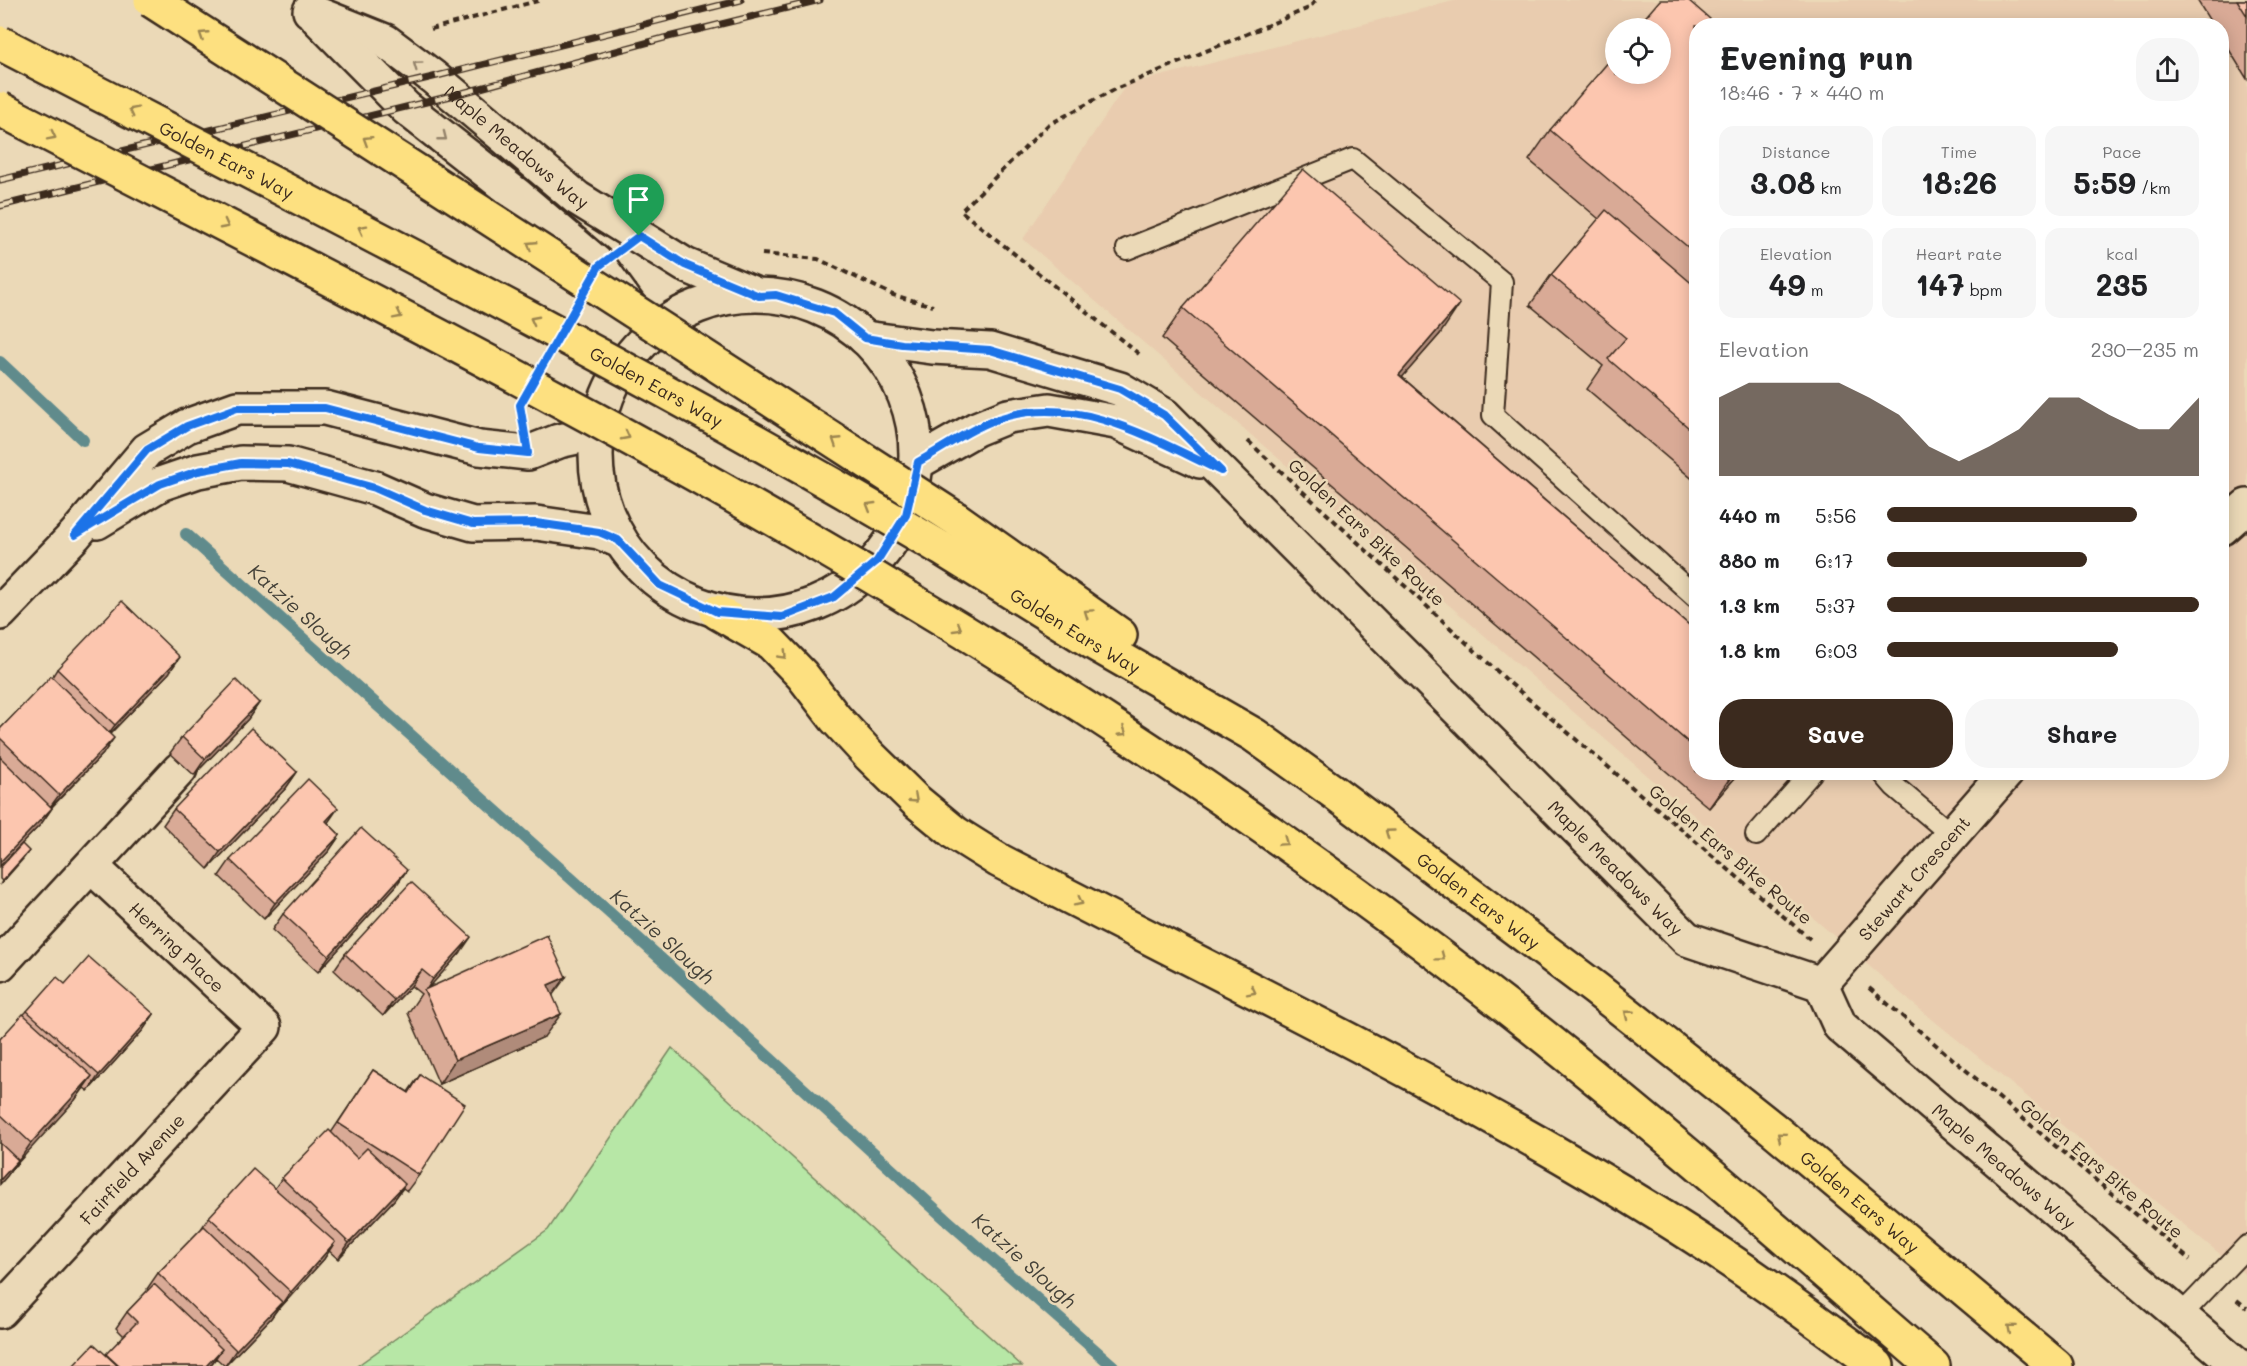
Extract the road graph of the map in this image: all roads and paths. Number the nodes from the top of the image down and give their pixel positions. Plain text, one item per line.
1 (151, 0) edge
2 (541, 0) edge
3 (1316, 0) edge
4 (303, 5) edge
5 (426, 30) dead end
6 (0, 43) edge
7 (0, 109) edge
8 (1127, 249) dead end
9 (753, 253) dead end
10 (759, 296) junction
11 (937, 307) dead end
12 (646, 337) junction
13 (865, 338) junction
14 (1140, 355) dead end
15 (1239, 433) dead end
16 (591, 434) junction
17 (918, 462) junction
18 (1221, 471) junction
19 (2247, 506) edge
20 (2229, 522) edge
21 (75, 535) junction
22 (618, 540) junction
23 (1689, 591) edge
24 (717, 612) junction
25 (0, 613) edge
26 (1254, 735) junction
27 (180, 769) dead end
28 (1805, 780) edge
29 (1889, 780) edge
30 (2000, 780) edge
31 (1756, 835) dead end
32 (1952, 835) junction
33 (91, 866) junction
34 (0, 964) edge
35 (1830, 973) junction
36 (264, 1027) joint
37 (2247, 1246) edge
38 (2215, 1282) junction
39 (2247, 1308) edge
40 (0, 1311) edge
41 (2180, 1316) junction
42 (1877, 1366) edge
43 (1933, 1366) edge
44 (2056, 1366) edge
45 (2239, 1366) edge

26 -> 1 highway, bridge
2 - 5 path
3 - 14 path
10 -> 4 main road, Maple Meadows Way
4 -> 12 main road, Maple Meadows Way
26 -> 6 highway, Golden Ears Way, bridge
7 -> 43 highway, bridge
8 - 23 lane
9 - 11 path
10 - 12 main road
10 - 13 main road
12 - 16 main road
13 - 17 main road
13 - 18 main road, Maple Meadows Way
15 - 35 path, Golden Ears Bike Route
16 - 21 main road
16 - 22 main road
17 - 18 main road, Maple Meadows Way
17 - 24 main road
18 - 35 main road, Maple Meadows Way
19 - 20 main road
21 - 22 main road
21 - 25 main road
22 - 24 main road
24 -> 42 highway
44 -> 26 highway, Golden Ears Way
27 - 33 main road
28 - 31 lane
29 - 32 lane
30 - 32 main road, Stewart Crescent
32 - 35 main road, Stewart Crescent
33 - 34 main road
33 - 36 main road, Herring Place
35 - 38 path, Golden Ears Bike Route
35 - 41 main road, Maple Meadows Way
36 - 40 main road, Fairfield Avenue
37 - 38 lane
38 - 39 path, Golden Ears Bike Route
38 - 41 lane
41 - 45 main road, Maple Meadows Way

